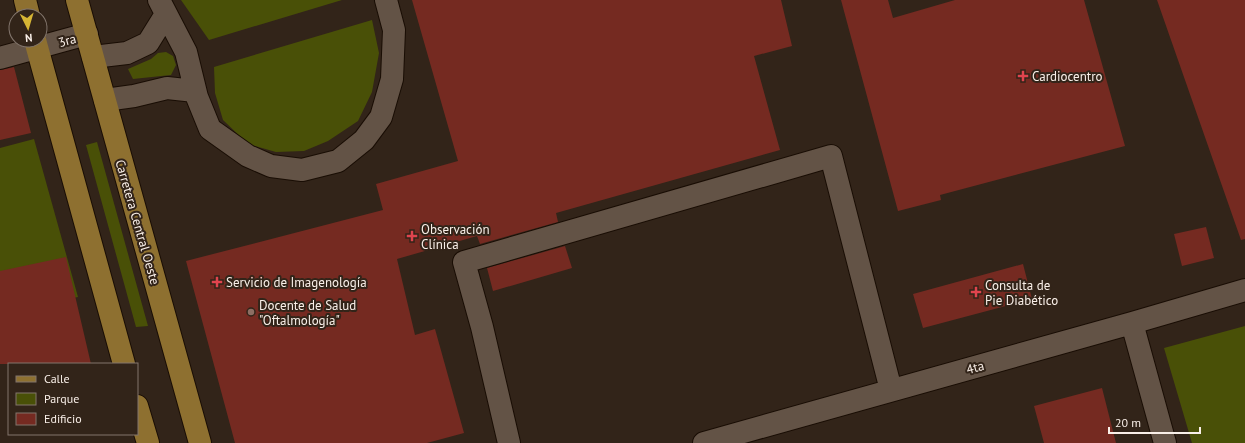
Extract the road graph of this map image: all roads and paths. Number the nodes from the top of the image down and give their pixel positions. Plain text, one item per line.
1 (78, 0) edge
2 (386, 0) edge
3 (163, 7) edge
4 (87, 34) junction
5 (48, 42) edge
6 (26, 48) edge
7 (37, 48) edge
8 (93, 57) junction
9 (0, 58) edge
10 (195, 91) junction
11 (104, 100) junction
12 (1245, 290) edge
13 (1132, 324) junction
14 (124, 363) edge
15 (890, 390) junction
16 (138, 409) edge
17 (148, 443) edge
18 (200, 443) edge
19 (509, 443) edge
20 (704, 443) edge
21 (1165, 443) edge

1 - 4 main road, Carretera Central Oeste
2 - 10 street
3 - 8 street
3 - 10 street
4 - 5 street, 3ra
4 - 8 main road, Carretera Central Oeste
6 - 9 street, 3ra
7 - 14 main road
8 - 11 main road, Carretera Central Oeste
10 - 11 street
11 - 18 main road, Carretera Central Oeste
12 - 13 street, 4ta
13 - 15 street, 4ta
13 - 21 street
15 - 19 street
15 - 20 street, 4ta
16 - 17 main road

